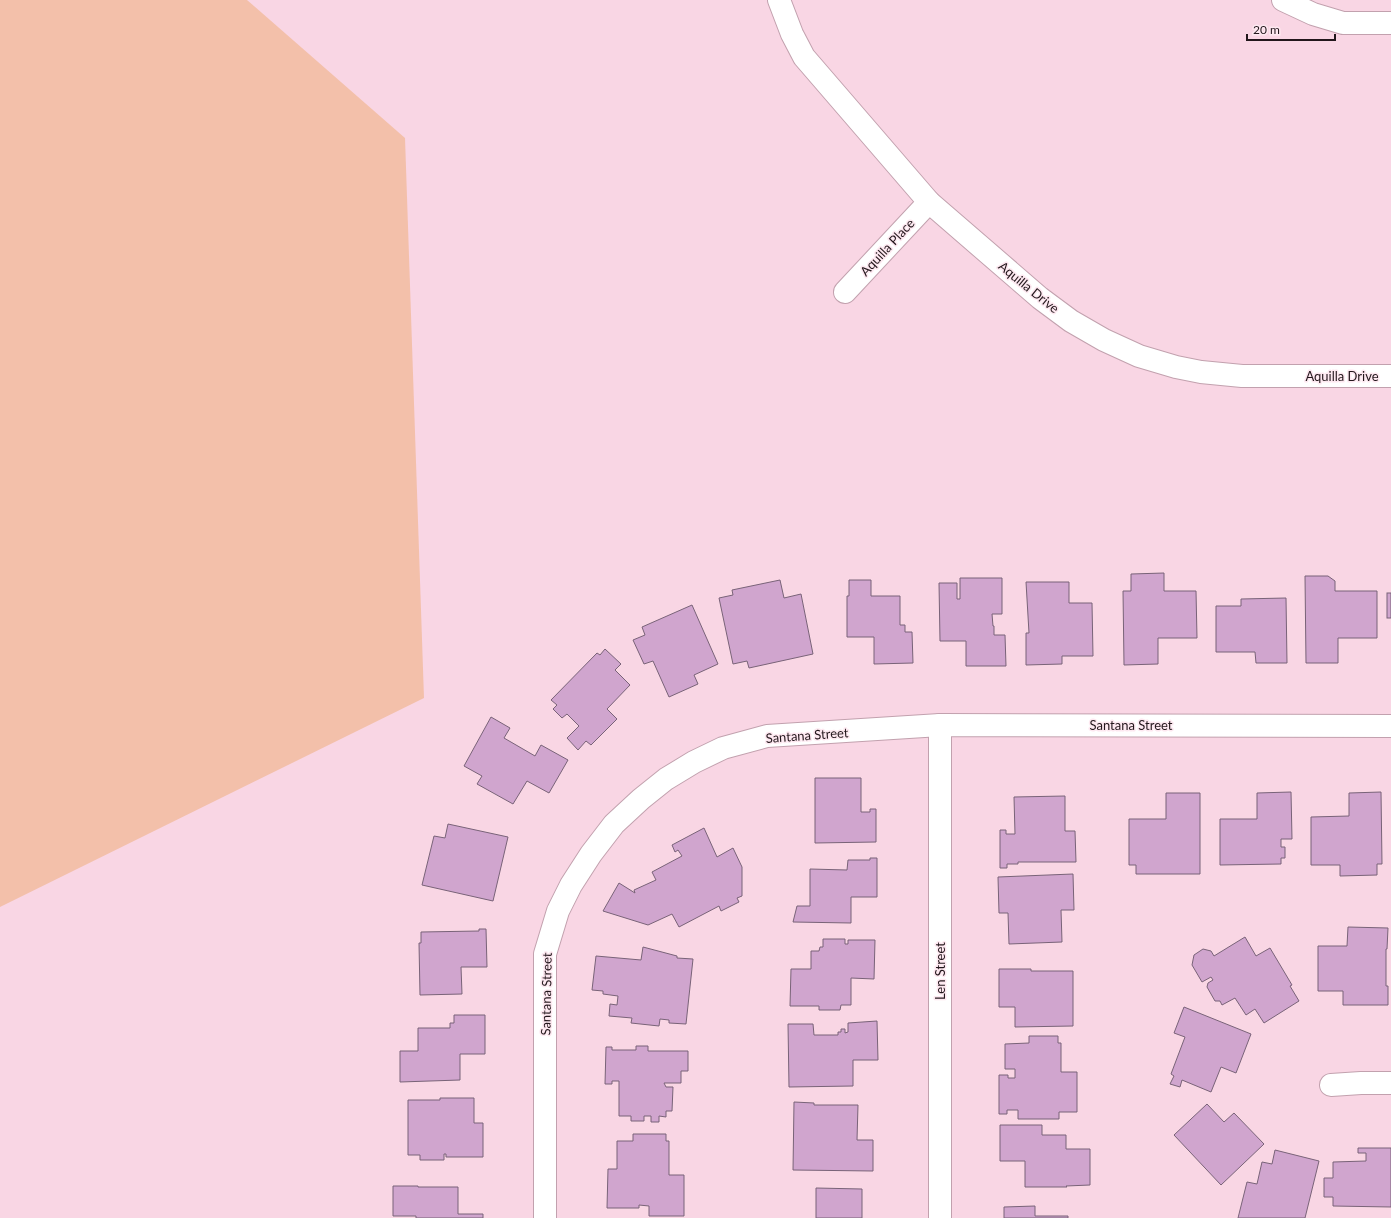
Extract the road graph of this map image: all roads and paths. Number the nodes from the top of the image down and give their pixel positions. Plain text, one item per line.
1 (779, 0) edge
2 (1283, 0) edge
3 (1391, 23) edge
4 (929, 202) junction
5 (845, 292) dead end
6 (1391, 376) edge
7 (940, 725) junction
8 (1391, 726) edge
9 (1391, 1083) edge
10 (1331, 1085) dead end
11 (545, 1218) edge
12 (940, 1218) edge

1 - 4 street, Aquilla Drive
2 - 3 street
4 - 5 street, Aquilla Place
4 - 6 street, Aquilla Drive
7 - 8 street, Santana Street
7 - 11 street, Santana Street
7 - 12 street, Len Street
9 - 10 street

